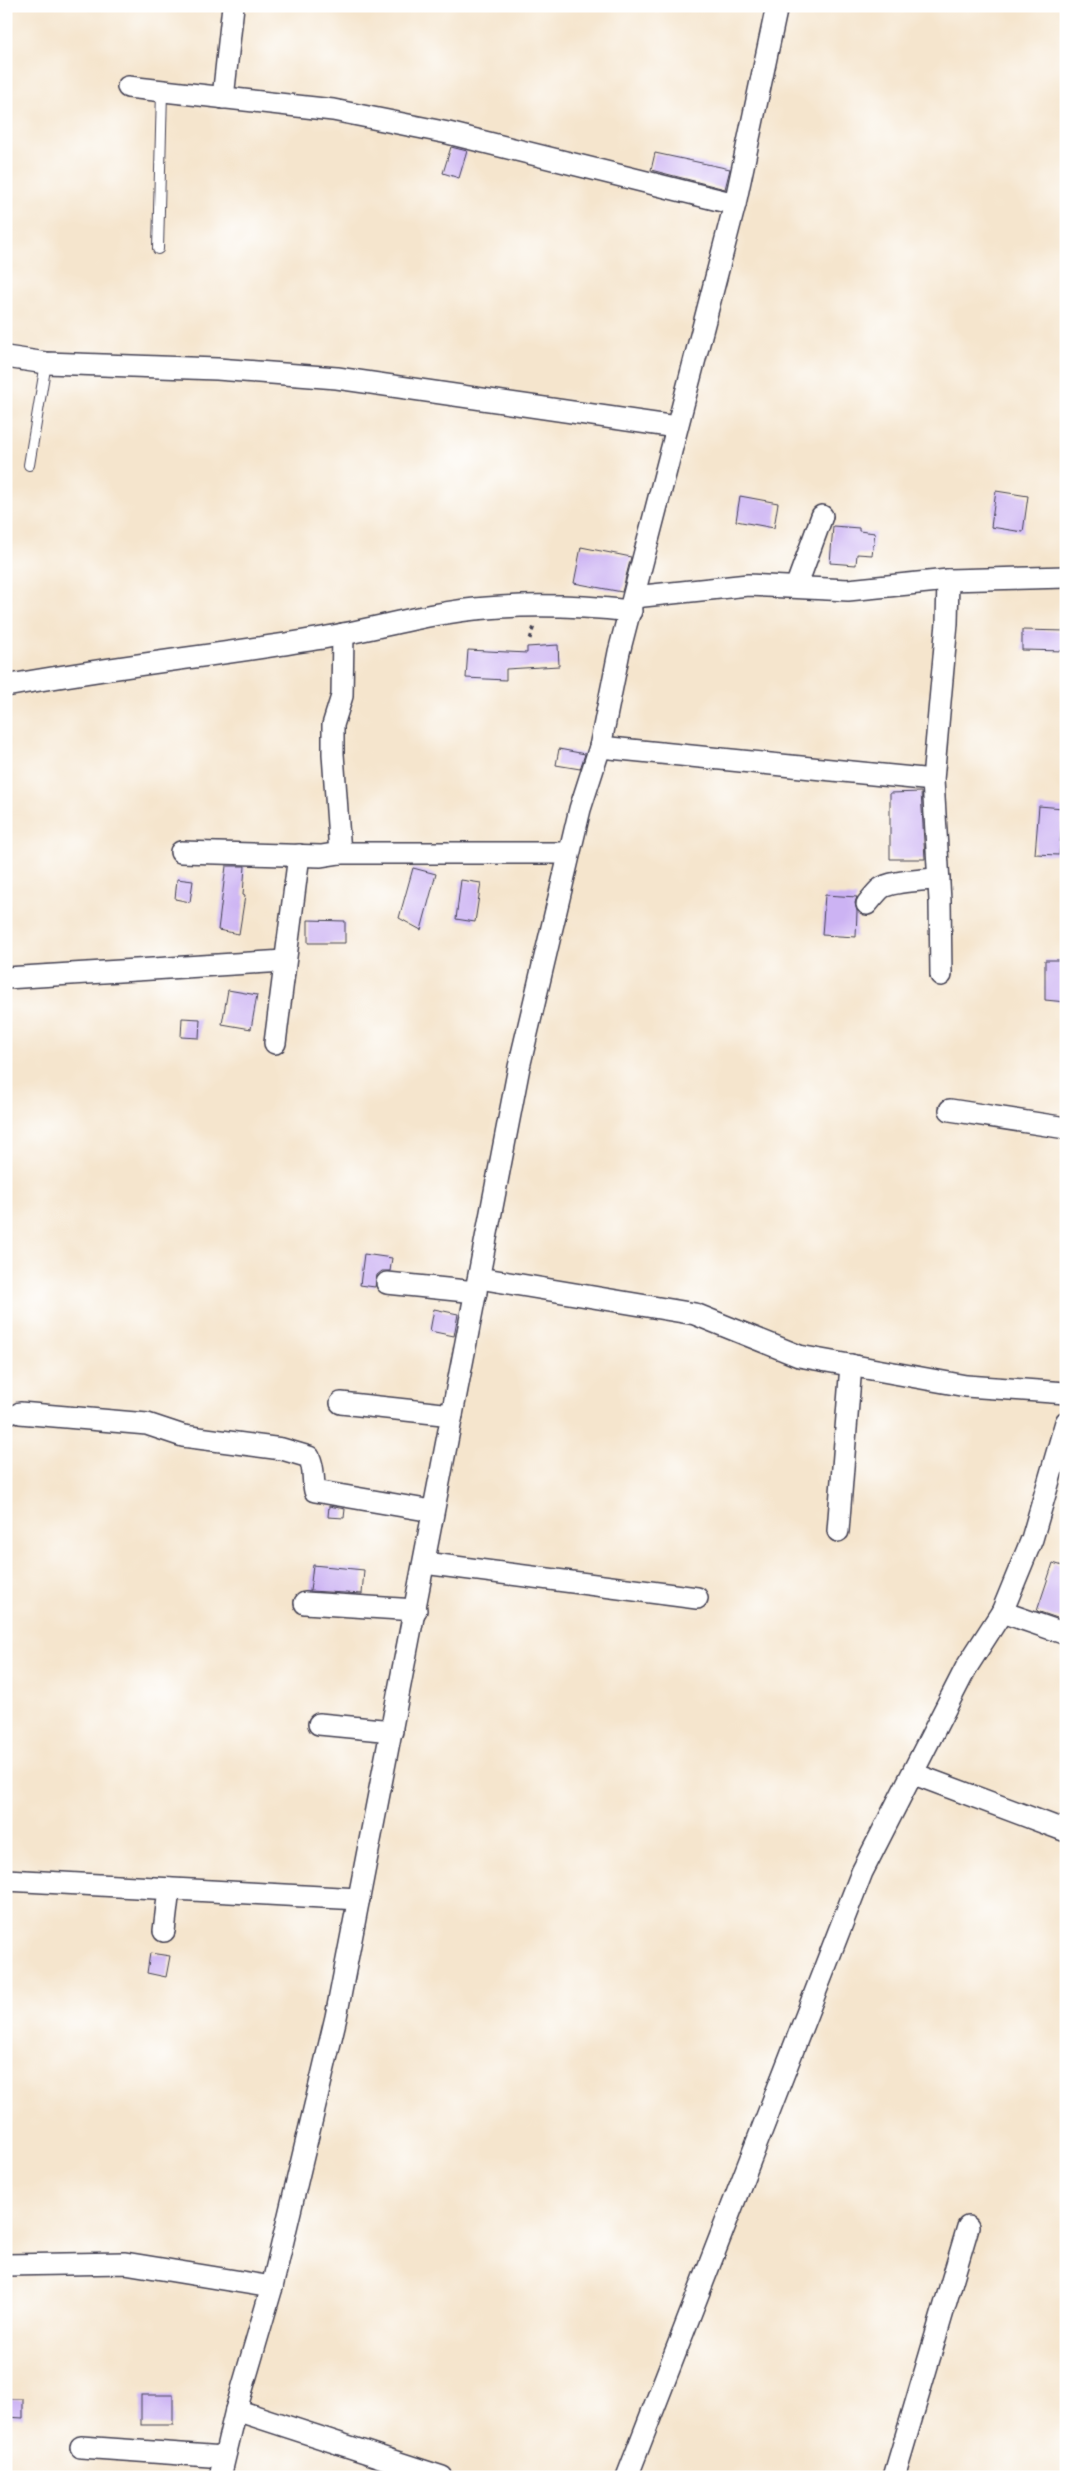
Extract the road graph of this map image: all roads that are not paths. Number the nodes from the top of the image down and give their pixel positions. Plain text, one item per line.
1 (233, 6) edge
2 (777, 6) edge
3 (128, 87) dead end
4 (162, 91) junction
5 (223, 98) junction
6 (735, 204) junction
7 (158, 249) dead end
8 (6, 357) edge
9 (46, 363) junction
10 (676, 427) junction
11 (29, 466) dead end
12 (822, 516) dead end
13 (1066, 577) edge
14 (948, 580) junction
15 (796, 587) junction
16 (632, 604) junction
17 (343, 634) junction
18 (6, 686) edge
19 (600, 747) junction
20 (933, 780) junction
21 (181, 852) dead end
22 (340, 853) junction
23 (569, 853) junction
24 (299, 855) junction
25 (939, 878) junction
26 (867, 904) dead end
27 (284, 961) junction
28 (941, 975) dead end
29 (6, 978) edge
30 (275, 1043) dead end
31 (950, 1110) dead end
32 (1066, 1128) edge
33 (387, 1284) dead end
34 (477, 1285) junction
35 (851, 1365) junction
36 (1066, 1392) edge
37 (341, 1403) dead end
38 (20, 1413) dead end
39 (452, 1416) junction
40 (1066, 1422) edge
41 (432, 1511) junction
42 (838, 1531) dead end
43 (424, 1563) junction
44 (697, 1598) dead end
45 (305, 1603) dead end
46 (416, 1610) junction
47 (1002, 1612) junction
48 (1066, 1634) edge
49 (319, 1724) dead end
50 (392, 1731) junction
51 (914, 1774) junction
52 (1066, 1831) edge
53 (6, 1880) edge
54 (169, 1889) junction
55 (359, 1899) junction
56 (164, 1932) dead end
57 (968, 2227) dead end
58 (6, 2265) edge
59 (272, 2287) junction
60 (236, 2410) junction
61 (80, 2447) dead end
62 (222, 2467) edge
63 (442, 2477) edge
64 (627, 2477) edge
65 (894, 2477) edge

1 - 5 street
2 - 6 street
3 - 4 street
4 - 5 street
4 - 7 lane
5 - 6 street
6 - 10 street
8 - 9 street
9 - 10 street
9 - 11 lane
10 - 16 street
12 - 15 street
13 - 14 street
14 - 15 street
14 - 20 street
15 - 16 street
16 - 17 street
16 - 19 street
17 - 18 street
17 - 22 street
19 - 20 street
19 - 23 street
20 - 25 street
21 - 24 street
22 - 23 street
22 - 24 street
23 - 34 street
24 - 27 street
25 - 26 street
25 - 28 street
27 - 29 street
27 - 30 street
31 - 32 street
33 - 34 street
34 - 35 street
34 - 39 street
35 - 36 street
35 - 42 street
37 - 39 street
38 - 41 street
39 - 41 street
40 - 47 street
41 - 43 street
43 - 44 street
43 - 46 street
45 - 46 street
46 - 50 street
47 - 48 street
47 - 51 street
49 - 50 street
50 - 55 street
51 - 52 street
51 - 64 street
53 - 54 street
54 - 55 street
54 - 56 street
55 - 59 street
57 - 65 street
58 - 59 street
59 - 60 street
60 - 62 street
60 - 63 street
61 - 62 street

